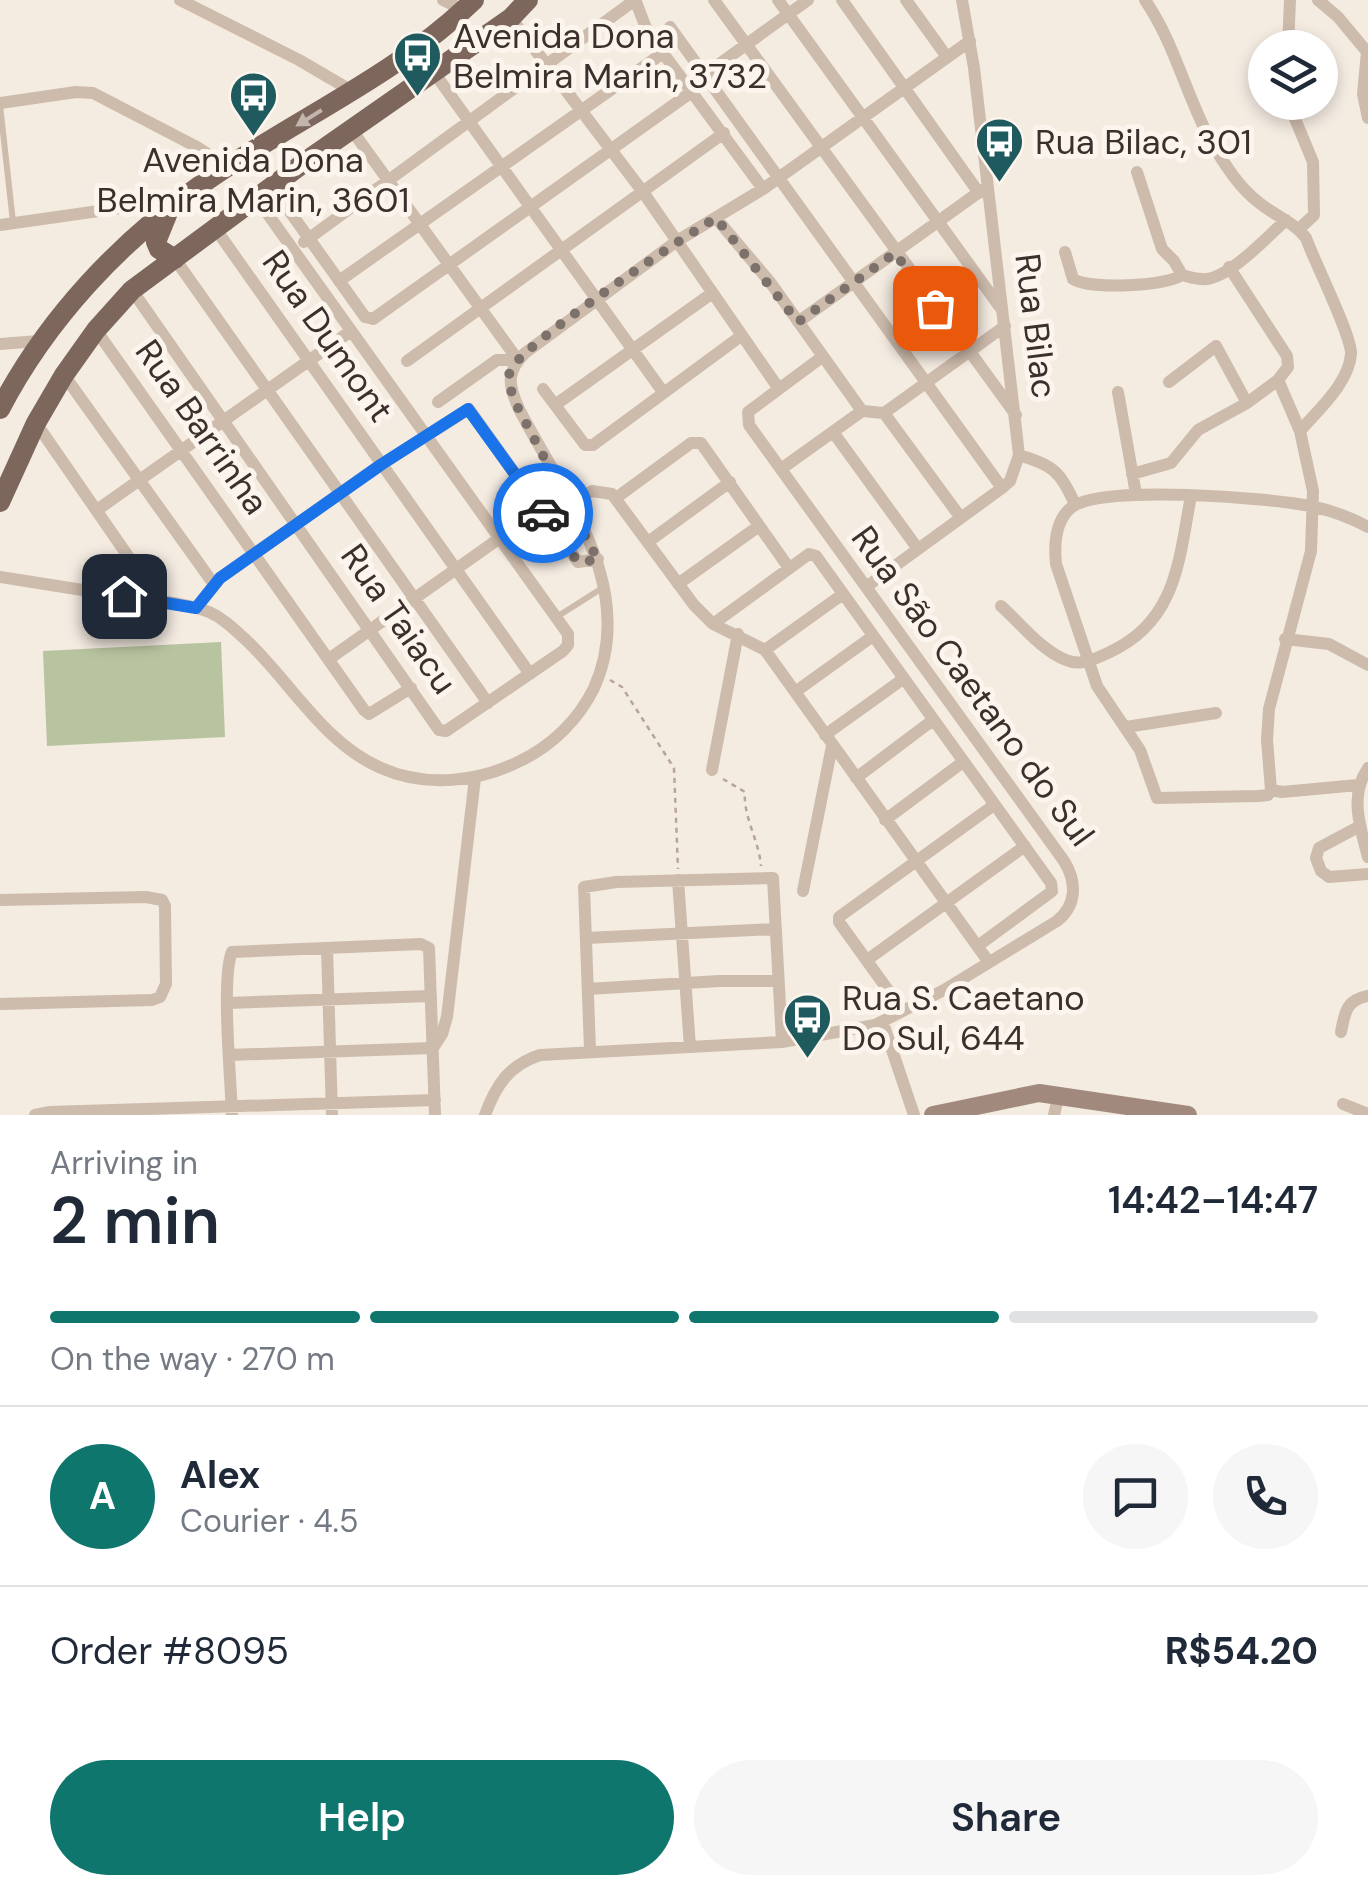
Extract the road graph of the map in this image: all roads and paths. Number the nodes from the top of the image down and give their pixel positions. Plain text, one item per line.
1 (180, 0) edge
2 (443, 0) edge
3 (543, 0) edge
4 (714, 0) edge
5 (778, 0) edge
6 (808, 0) edge
7 (842, 0) edge
8 (906, 0) edge
9 (962, 0) edge
10 (1144, 0) edge
11 (1290, 0) edge
12 (1318, 0) edge
13 (636, 1) edge
14 (468, 5) edge
15 (520, 9) edge
16 (789, 14) junction
17 (670, 27) dead end
18 (1289, 30) edge
19 (970, 41) junction
20 (746, 45) junction
21 (663, 53) junction
22 (1367, 53) edge
23 (947, 57) junction
24 (548, 64) junction
25 (434, 72) junction
26 (704, 75) junction
27 (905, 88) junction
28 (693, 91) junction
29 (352, 92) junction
30 (0, 103) edge
31 (582, 108) junction
32 (863, 117) junction
33 (1368, 118) edge
34 (1296, 120) edge
35 (471, 122) junction
36 (351, 129) junction
37 (724, 133) junction
38 (820, 148) junction
39 (612, 149) junction
40 (502, 166) junction
41 (228, 167) junction
42 (1136, 172) dead end
43 (778, 179) junction
44 (390, 181) junction
45 (763, 189) junction
46 (984, 189) junction
47 (643, 192) junction
48 (265, 194) junction
49 (136, 204) junction
50 (531, 208) junction
51 (170, 210) junction
52 (716, 218) junction
53 (1286, 220) junction
54 (938, 222) junction
55 (7, 224) edge
56 (420, 224) junction
57 (216, 228) junction
58 (1298, 229) junction
59 (309, 239) junction
60 (677, 241) junction
61 (294, 249) junction
62 (562, 250) junction
63 (1065, 252) dead end
64 (895, 253) junction
65 (174, 259) junction
66 (108, 263) junction
67 (450, 266) junction
68 (1229, 267) junction
69 (153, 272) junction
70 (1182, 275) junction
71 (339, 282) junction
72 (853, 283) junction
73 (132, 290) junction
74 (711, 294) junction
75 (597, 299) junction
76 (481, 309) junction
77 (1002, 311) junction
78 (798, 322) junction
79 (1005, 326) junction
80 (96, 330) junction
81 (351, 331) junction
82 (741, 336) junction
83 (39, 341) junction
84 (0, 344) edge
85 (633, 350) junction
86 (968, 353) junction
87 (822, 357) junction
88 (308, 360) junction
89 (407, 360) dead end
90 (518, 360) junction
91 (64, 376) junction
92 (1278, 380) junction
93 (1168, 382) dead end
94 (926, 383) junction
95 (543, 388) dead end
96 (779, 390) junction
97 (266, 391) junction
98 (663, 392) junction
99 (1118, 392) dead end
100 (438, 402) dead end
101 (1246, 403) junction
102 (555, 406) junction
103 (0, 409) edge
104 (862, 411) junction
105 (884, 413) junction
106 (1017, 417) junction
107 (224, 420) junction
108 (36, 423) junction
109 (1300, 431) junction
110 (833, 432) junction
111 (428, 438) junction
112 (182, 450) junction
113 (1019, 455) junction
114 (382, 464) junction
115 (781, 469) junction
116 (1132, 474) junction
117 (139, 480) junction
118 (730, 482) junction
119 (1002, 488) junction
120 (1136, 494) junction
121 (339, 495) junction
122 (1192, 496) junction
123 (616, 498) junction
124 (0, 502) edge
125 (569, 503) junction
126 (1075, 504) junction
127 (1314, 506) junction
128 (540, 509) junction
129 (98, 510) junction
130 (961, 518) junction
131 (297, 525) junction
132 (758, 526) junction
133 (1368, 527) edge
134 (498, 539) junction
135 (648, 542) junction
136 (918, 549) junction
137 (255, 555) junction
138 (598, 560) junction
139 (789, 568) junction
140 (456, 569) junction
141 (0, 577) edge
142 (214, 583) junction
143 (678, 584) junction
144 (606, 587) junction
145 (866, 587) junction
146 (843, 594) junction
147 (414, 599) junction
148 (158, 602) junction
149 (1002, 606) dead end
150 (196, 608) junction
151 (555, 618) junction
152 (713, 624) junction
153 (372, 629) junction
154 (738, 634) junction
155 (873, 636) junction
156 (1285, 639) junction
157 (765, 650) junction
158 (329, 660) junction
159 (1088, 662) junction
160 (1368, 665) edge
161 (530, 674) junction
162 (600, 674) junction
163 (903, 679) junction
164 (411, 688) junction
165 (795, 692) junction
166 (488, 703) junction
167 (1216, 713) dead end
168 (934, 720) junction
169 (1126, 727) junction
170 (828, 741) junction
171 (964, 762) junction
172 (1368, 768) edge
173 (712, 770) joint
174 (475, 778) junction
175 (856, 778) junction
176 (1358, 785) junction
177 (1271, 790) junction
178 (994, 805) junction
179 (885, 820) junction
180 (1360, 826) junction
181 (1025, 846) junction
182 (1368, 857) edge
183 (917, 860) junction
184 (1368, 874) edge
185 (761, 877) junction
186 (678, 880) junction
187 (803, 892) dead end
188 (0, 900) edge
189 (948, 902) junction
190 (776, 929) junction
191 (681, 932) junction
192 (586, 938) junction
193 (979, 945) junction
194 (327, 948) junction
195 (867, 960) junction
196 (988, 961) junction
197 (778, 981) junction
198 (683, 984) junction
199 (588, 989) junction
200 (431, 996) junction
201 (1368, 996) edge
202 (328, 1000) junction
203 (228, 1003) junction
204 (0, 1004) edge
205 (903, 1011) junction
206 (883, 1023) junction
207 (1342, 1032) dead end
208 (782, 1042) junction
209 (690, 1047) junction
210 (432, 1048) junction
211 (590, 1050) junction
212 (330, 1051) junction
213 (229, 1055) junction
214 (1059, 1094) junction
215 (434, 1100) junction
216 (1343, 1104) dead end
217 (332, 1109) edge
218 (232, 1111) edge
219 (132, 1112) edge
220 (1368, 1114) edge
221 (35, 1115) edge
222 (435, 1115) edge
223 (484, 1115) edge
224 (914, 1115) edge
225 (933, 1115) edge
226 (1054, 1115) edge
227 (1188, 1115) edge

1 - 29 street
2 - 14 street
3 - 15 street
4 - 20 street
5 - 16 street
6 - 16 street
7 - 27 street
8 - 23 street
9 - 19 street, Rua Bilac
10 - 53 street
11 - 18 street
12 - 22 street
13 - 21 street
13 - 24 street
14 - 29 main road
15 - 24 street
15 - 25 main road
16 - 20 street
16 - 32 street
17 - 26 street
19 - 23 street
19 - 46 street, Rua Bilac
20 - 26 street
20 - 38 street
21 - 28 street
21 - 31 street
22 - 33 street
23 - 27 street
24 - 31 street
24 - 35 street
25 - 35 street
25 - 36 main road
26 - 43 street
27 - 32 street
27 - 46 street
28 - 37 street
28 - 39 street
29 -> 41 main road
30 - 41 street
30 - 55 lane
31 - 39 street
31 - 40 street
32 - 38 street
32 - 54 street
34 - 58 street
35 - 40 street
35 - 44 street
36 - 44 street
36 - 48 main road
37 - 45 street
37 - 47 street
38 - 43 street
38 - 64 street
39 - 47 street
39 - 50 street
40 - 50 street
40 - 56 street
41 - 51 main road
42 - 70 street
43 - 45 street
43 - 72 street
44 - 56 street
44 - 59 street
45 - 52 street
46 - 54 street
46 - 77 street, Rua Bilac
47 - 60 street
47 - 62 street
48 - 57 main road
48 - 59 street
48 - 61 street
49 - 51 street
49 - 51 street
49 - 55 street
50 - 62 street
50 - 67 street
51 - 65 main road
51 - 66 main road
52 - 60 street
52 - 78 street
53 - 58 street
53 - 68 street
54 - 64 street
54 - 77 street
56 - 67 street
56 - 71 street
57 - 65 main road
57 - 88 street, Rua Dumont
58 - 109 street
59 - 61 street
59 - 71 street
60 - 74 street
60 - 75 street
61 - 81 street
62 - 75 street
62 - 76 street
63 - 70 street
64 - 72 street
64 - 86 street
65 - 69 main road
65 - 97 street
66 - 69 main road
66 - 83 main road
67 - 71 street
67 - 76 street
68 - 70 street
68 - 92 street
69 - 73 main road
72 - 78 street
72 - 94 street
73 - 80 main road
73 - 107 street, Rua Taiacu
74 - 82 street
74 - 85 street
75 - 85 street
75 - 90 street
76 - 89 street
76 - 90 street
77 - 79 street, Rua Bilac
78 - 87 street
79 - 86 street
79 - 106 street, Rua Bilac
80 - 91 main road
80 - 112 street, Rua Barrinha
81 - 88 street
81 - 111 street
82 - 96 street
82 - 98 street
83 - 84 street
83 - 103 main road
85 - 98 street
85 - 102 street
86 - 94 street
86 - 106 street
87 - 96 street
87 - 104 street
88 - 97 street
88 - 114 street, Rua Dumont
90 - 100 street
90 - 125 street
91 - 108 main road
91 - 117 street
92 - 101 street
92 - 109 street
93 - 101 street
94 - 105 street
94 - 119 street
95 - 102 street
96 - 115 street, Rua São Caetano do Sul
97 - 107 street
97 - 121 street
98 - 102 street
99 - 116 street
101 - 116 street
104 - 105 street
104 - 110 street
105 - 130 street
106 - 113 street, Rua Bilac
107 - 112 street
107 - 131 street, Rua Taiacu
108 - 124 main road
108 - 129 street
109 - 127 street
110 - 115 street
110 - 136 street
111 - 114 street
111 - 128 street
111 - 134 street
112 - 117 street
112 - 137 street, Rua Barrinha
113 - 119 street
113 - 126 street
114 - 121 street
114 - 140 street, Rua Dumont
115 - 145 street, Rua São Caetano do Sul
116 - 120 street
117 - 129 street
117 - 142 street
118 - 123 street
118 - 132 street
118 - 135 street
119 - 130 street
120 - 122 street
120 - 126 street
121 - 131 street
121 - 147 street
122 - 127 street
122 - 159 street
123 - 125 street
123 - 135 street
125 - 138 street
126 - 159 street
127 - 133 street
127 - 156 street
128 - 134 street
128 - 138 street
129 - 148 street
130 - 136 street
131 - 137 street
131 - 153 street, Rua Taiacu
132 - 139 street
132 - 143 street
134 - 140 street
134 - 151 street
135 - 143 street
136 - 145 street
137 - 142 street
137 - 158 street, Rua Barrinha
138 - 144 street
139 - 146 street, Rua São Caetano do Sul
139 - 152 street
140 - 147 street
140 - 161 street, Rua Dumont
141 - 148 street
142 - 150 street
143 - 152 street
144 - 151 lane
144 - 162 street
145 - 196 street, Rua São Caetano do Sul
146 - 155 street, Rua São Caetano do Sul
146 - 157 street
147 - 153 street
147 - 166 street
148 - 150 street
149 - 159 street
150 - 174 street
151 - 161 street, Rua Taiacu
152 - 154 street
153 - 158 street
153 - 164 street, Rua Taiacu
154 - 157 street
154 - 173 street
155 - 163 street, Rua São Caetano do Sul
155 - 165 street
156 - 160 street
156 - 177 street
157 - 165 street
158 - 164 street, Rua Barrinha
159 - 169 street
161 - 166 street, Rua Taiacu
162 - 174 street
162 - 186 path
163 - 168 street, Rua São Caetano do Sul
163 - 170 street
164 - 166 street, Rua Taiacu
165 - 170 street
167 - 169 street
168 - 171 street, Rua São Caetano do Sul
168 - 175 street
169 - 177 street
170 - 175 street
170 - 187 street
171 - 178 street, Rua São Caetano do Sul
171 - 179 street
172 - 176 street
173 - 185 path
174 - 210 street
175 - 179 street
176 - 177 street
176 - 180 street
178 - 181 street, Rua São Caetano do Sul
178 - 183 street
179 - 183 street
180 - 182 street
180 - 184 street
181 - 189 street
181 - 193 street, Rua São Caetano do Sul
183 - 189 street
183 - 195 street
185 - 186 street
185 - 190 street
186 - 191 street
186 - 192 street
188 - 204 street
189 - 193 street
189 - 195 street
190 - 191 street
190 - 197 street
191 - 192 street
191 - 198 street
192 - 199 street
193 - 196 street
194 - 200 street
194 - 202 street
194 - 203 street
195 - 205 street
196 - 205 street, Rua São Caetano do Sul
197 - 198 street
197 - 208 street
198 - 199 street
198 - 209 street
199 - 211 street
200 - 202 street
200 - 210 street
201 - 207 street
202 - 203 street
202 - 212 street
203 - 213 street
205 - 206 street, Rua São Caetano do Sul
206 - 208 street, Rua São Caetano do Sul
206 - 224 street
208 - 209 street, Rua São Caetano do Sul
209 - 211 street, Rua São Caetano do Sul
210 - 212 street
210 - 215 street
211 - 223 street, Rua São Caetano do Sul
212 - 213 street
212 - 217 street
213 - 218 street
214 - 225 street
214 - 226 street
214 - 227 street
215 - 217 street
215 - 222 street
216 - 220 street
217 - 218 street
218 - 219 street
219 - 221 street

